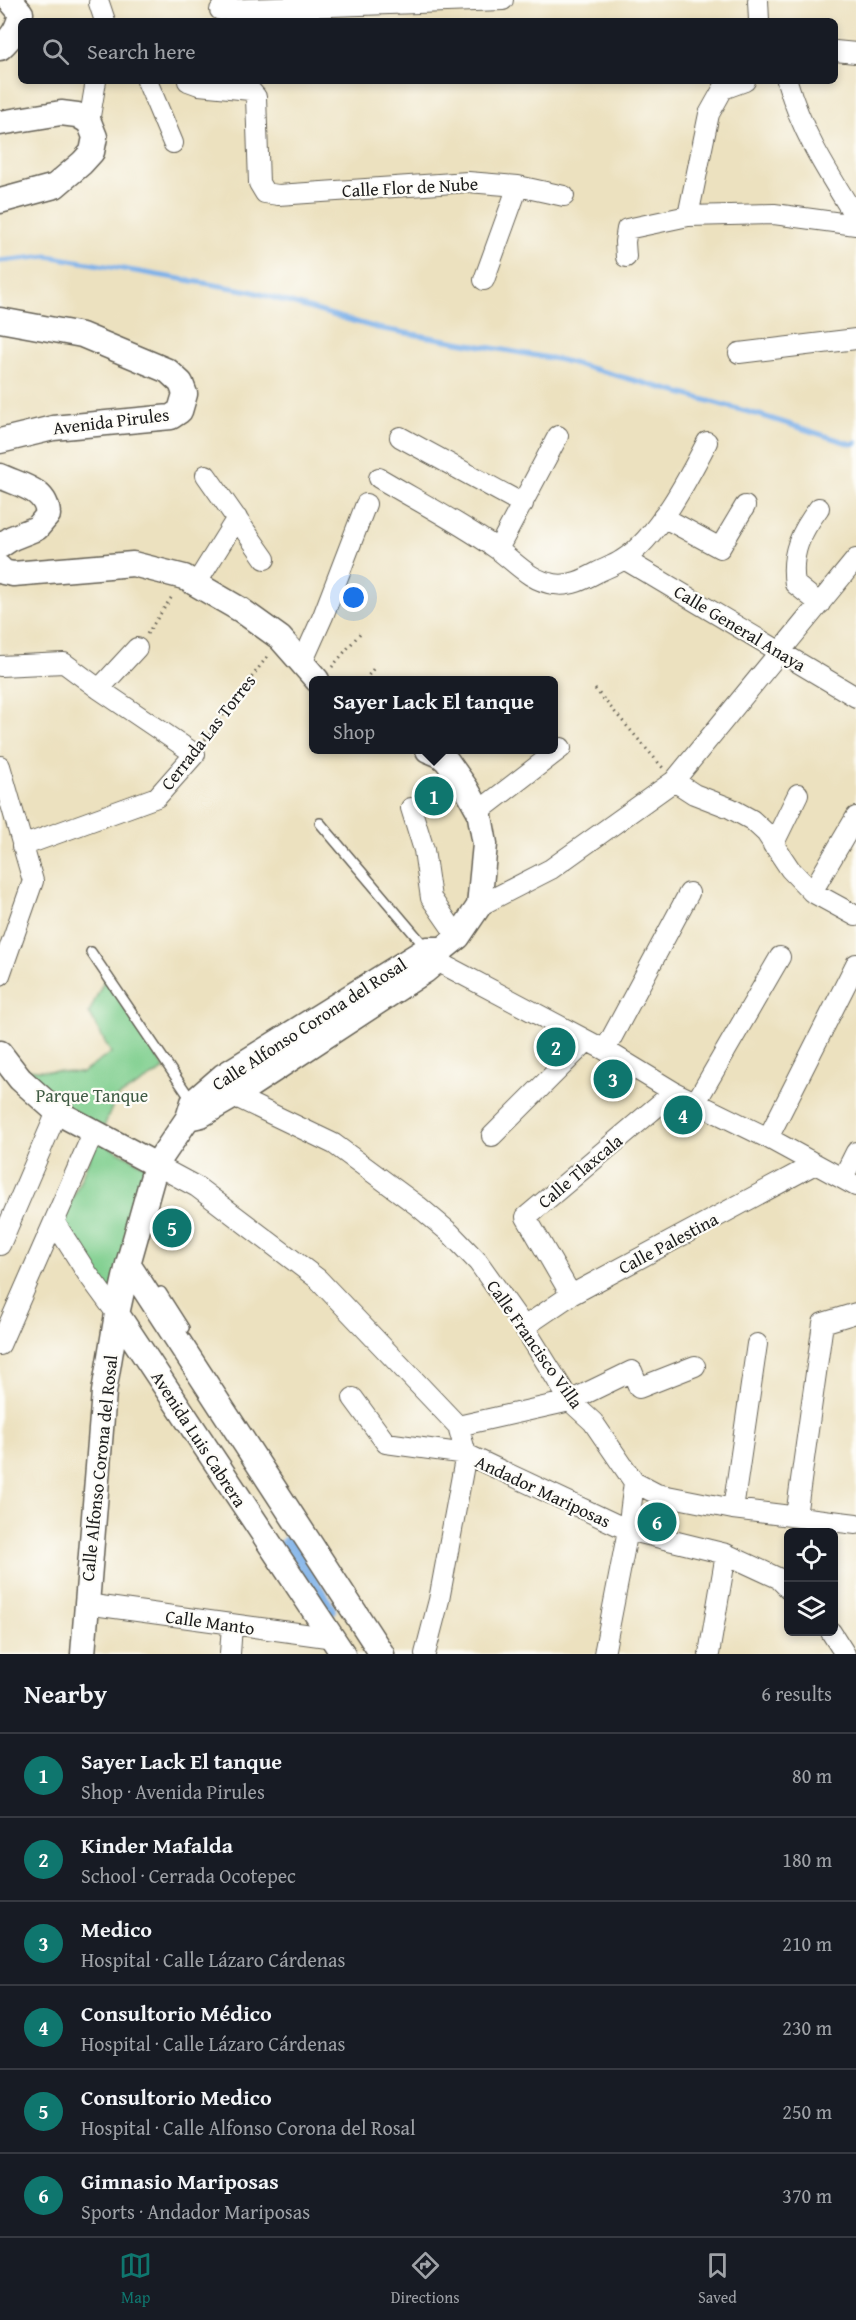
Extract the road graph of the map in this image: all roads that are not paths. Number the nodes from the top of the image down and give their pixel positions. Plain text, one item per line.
1 (10, 0) edge
2 (502, 0) edge
3 (758, 0) edge
4 (220, 10) edge
5 (20, 18) edge
6 (759, 18) edge
7 (18, 26) edge
8 (0, 48) edge
9 (838, 51) edge
10 (856, 53) edge
11 (95, 84) edge
12 (148, 84) edge
13 (196, 84) edge
14 (737, 84) edge
15 (788, 84) edge
16 (89, 122) junction
17 (0, 123) edge
18 (173, 142) dead end
19 (518, 186) junction
20 (564, 196) dead end
21 (0, 201) edge
22 (688, 216) junction
23 (856, 218) edge
24 (856, 225) edge
25 (626, 257) dead end
26 (484, 280) dead end
27 (0, 320) edge
28 (856, 339) edge
29 (739, 353) dead end
30 (558, 436) dead end
31 (400, 437) dead end
32 (0, 441) edge
33 (707, 442) dead end
34 (206, 475) dead end
35 (0, 477) edge
36 (379, 478) dead end
37 (366, 504) dead end
38 (523, 504) junction
39 (745, 506) dead end
40 (819, 508) dead end
41 (663, 517) junction
42 (237, 518) junction
43 (0, 546) edge
44 (498, 549) junction
45 (265, 559) dead end
46 (624, 559) junction
47 (856, 559) edge
48 (0, 568) edge
49 (190, 581) junction
50 (820, 604) junction
51 (137, 648) road end
52 (780, 651) junction
53 (0, 666) edge
54 (316, 672) edge
55 (99, 689) junction
56 (856, 697) edge
57 (561, 748) dead end
58 (558, 750) edge
59 (441, 754) edge
60 (553, 754) edge
61 (0, 766) edge
62 (674, 780) junction
63 (798, 794) dead end
64 (411, 808) dead end
65 (479, 811) junction
66 (856, 818) edge
67 (320, 823) dead end
68 (22, 846) junction
69 (773, 846) junction
70 (812, 892) junction
71 (688, 893) dead end
72 (479, 906) junction
73 (856, 916) edge
74 (441, 949) junction
75 (91, 952) dead end
76 (780, 957) dead end
77 (856, 964) edge
78 (0, 975) edge
79 (586, 1042) junction
80 (605, 1050) junction
81 (0, 1053) edge
82 (674, 1092) junction
83 (234, 1096) junction
84 (696, 1102) junction
85 (190, 1110) junction
86 (57, 1112) junction
87 (93, 1133) junction
88 (492, 1136) dead end
89 (768, 1138) junction
90 (856, 1152) edge
91 (814, 1164) junction
92 (156, 1165) junction
93 (850, 1182) edge
94 (55, 1223) junction
95 (0, 1245) edge
96 (128, 1264) junction
97 (161, 1292) dead end
98 (571, 1295) junction
99 (856, 1313) edge
100 (117, 1314) junction
101 (524, 1327) junction
102 (187, 1332) dead end
103 (757, 1344) dead end
104 (0, 1345) edge
105 (695, 1366) dead end
106 (352, 1398) dead end
107 (570, 1401) junction
108 (244, 1423) dead end
109 (458, 1426) junction
110 (264, 1453) dead end
111 (466, 1454) junction
112 (634, 1482) junction
113 (291, 1507) junction
114 (733, 1509) junction
115 (796, 1516) junction
116 (856, 1524) edge
117 (627, 1530) junction
118 (270, 1547) junction
119 (726, 1554) junction
120 (784, 1583) edge
121 (86, 1604) junction
122 (232, 1625) junction
123 (838, 1635) edge
124 (834, 1636) edge
125 (856, 1643) edge
126 (338, 1646) edge
127 (83, 1654) edge
128 (230, 1654) edge
129 (382, 1654) edge
130 (425, 1654) edge
131 (604, 1654) edge
132 (709, 1654) edge
133 (845, 1654) edge

1 - 5 street
2 - 4 street
3 - 6 street
7 - 8 street
9 - 10 street
11 - 16 street
12 - 18 street
13 - 19 street, Calle Flor de Nube
14 - 22 street
15 - 23 street
16 - 17 street
16 - 21 street
19 - 20 street, Calle Flor de Nube
19 - 26 street
22 - 24 street
22 - 25 street
27 - 32 street, Avenida Pirules
28 - 29 street
30 - 38 street
31 - 38 street
33 - 41 street
34 - 42 street
35 - 43 street
36 - 44 street
37 - 54 street
38 - 44 street
39 - 41 street
40 - 50 street
41 - 46 street
42 - 45 street
42 - 49 street
44 - 46 street
46 - 52 street, Calle General Anaya
47 - 50 street
48 - 49 street
49 - 54 street
50 - 52 street
51 - 55 street
52 - 56 street, Calle General Anaya
52 - 62 street
53 - 55 street
55 - 68 street, Cerrada Las Torres
57 - 58 street
59 - 65 street
60 - 65 street
61 - 68 street
62 - 69 street
62 - 72 street
63 - 69 street
64 - 74 street
65 - 72 street
66 - 70 street
67 - 74 lane
68 - 78 street
69 - 70 street
70 - 73 street
71 - 80 street
72 - 74 street, Calle Alfonso Corona del Rosal
74 - 79 street
74 - 83 street, Calle Alfonso Corona del Rosal
74 - 85 street, Calle Alfonso Corona del Rosal
75 - 85 lane
76 - 84 street
77 - 89 street
79 - 80 street
79 - 88 street
80 - 82 street
81 - 86 street
82 - 84 street
82 - 98 street, Calle Tlaxcala
83 - 85 street, Calle Alfonso Corona del Rosal
83 - 101 street, Calle Francisco Villa
84 - 89 street
85 - 92 street, Calle Alfonso Corona del Rosal
86 - 87 street
86 - 95 street
87 - 92 street
87 - 94 street
89 - 91 street
90 - 93 street
91 - 93 street
91 - 98 street, Calle Palestina
92 - 96 street, Calle Alfonso Corona del Rosal
92 - 109 street
94 - 100 street, Avenida Luis Cabrera
94 - 104 street
96 - 100 street, Calle Alfonso Corona del Rosal
96 - 113 street, Avenida Luis Cabrera
97 - 102 lane
98 - 101 street, Calle Palestina
99 - 115 street
100 - 118 street, Avenida Luis Cabrera
100 - 121 street, Calle Alfonso Corona del Rosal
101 - 107 street, Calle Francisco Villa
103 - 114 street
105 - 107 street
106 - 111 street, Andador Mariposas
107 - 109 street
107 - 112 street, Calle Francisco Villa
108 - 110 lane
109 - 111 street
111 - 117 street, Andador Mariposas
111 - 130 street
112 - 114 street, Calle Francisco Villa
112 - 117 street
113 - 118 street
113 - 129 street, Avenida Luis Cabrera
114 - 115 street, Calle Francisco Villa
115 - 116 street, Calle Francisco Villa
117 - 119 street, Andador Mariposas
117 - 131 street
118 - 126 street, Avenida Luis Cabrera
119 - 120 street, Andador Mariposas
119 - 132 street
121 - 122 street, Calle Manto
121 - 127 street, Calle Alfonso Corona del Rosal
122 - 126 street, Calle Manto
122 - 128 street
123 - 125 street
124 - 133 street

